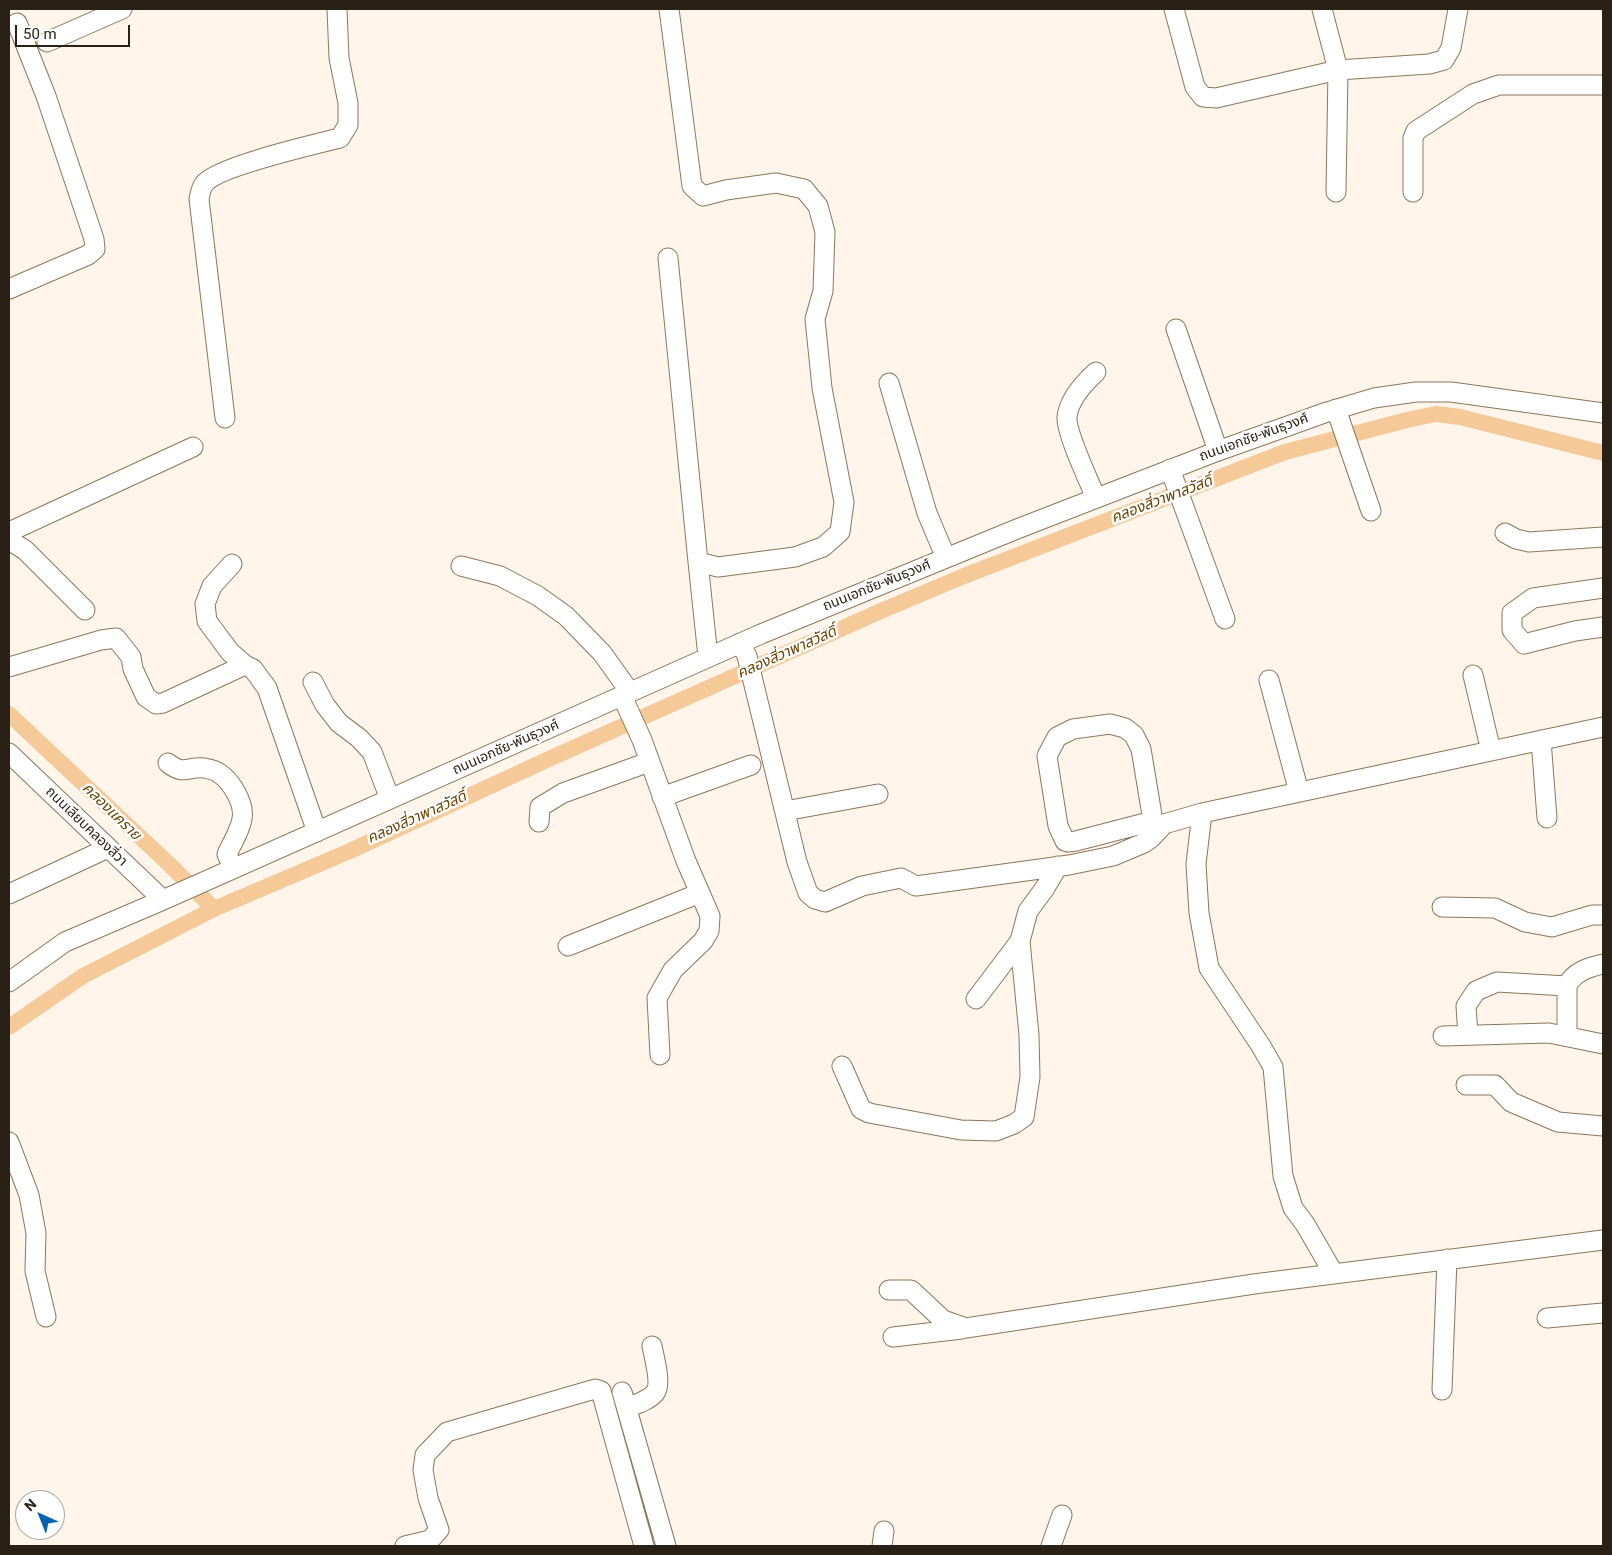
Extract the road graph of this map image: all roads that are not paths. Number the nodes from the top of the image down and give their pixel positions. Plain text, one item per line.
1 (122, 9) edge
2 (337, 9) edge
3 (669, 9) edge
4 (1174, 9) edge
5 (1322, 9) edge
6 (1458, 9) edge
7 (17, 23) dead end
8 (47, 42) dead end
9 (1338, 70) junction
10 (1603, 85) edge
11 (1336, 192) dead end
12 (1413, 192) dead end
13 (668, 258) dead end
14 (9, 289) edge
15 (1176, 329) dead end
16 (1096, 372) dead end
17 (889, 382) dead end
18 (910, 413) dead end
19 (1603, 413) edge
20 (1339, 416) junction
21 (225, 418) dead end
22 (193, 447) dead end
23 (1218, 451) junction
24 (1173, 476) junction
25 (1096, 498) junction
26 (1371, 511) dead end
27 (9, 532) edge
28 (1505, 533) dead end
29 (1603, 537) edge
30 (9, 540) edge
31 (950, 556) junction
32 (698, 562) junction
33 (232, 564) dead end
34 (461, 566) dead end
35 (1603, 588) edge
36 (85, 610) dead end
37 (1225, 619) dead end
38 (1603, 627) edge
39 (744, 650) junction
40 (708, 657) junction
41 (245, 665) junction
42 (9, 668) edge
43 (1473, 675) dead end
44 (1269, 680) dead end
45 (312, 682) dead end
46 (626, 700) junction
47 (1603, 727) edge
48 (1541, 740) junction
49 (1491, 751) junction
50 (12, 761) edge
51 (649, 762) junction
52 (168, 763) dead end
53 (750, 765) dead end
54 (1299, 792) junction
55 (878, 794) dead end
56 (662, 797) junction
57 (390, 799) junction
58 (785, 811) junction
59 (1202, 813) junction
60 (1547, 818) dead end
61 (539, 822) dead end
62 (1155, 826) junction
63 (317, 832) junction
64 (108, 848) junction
65 (1058, 866) junction
66 (233, 869) junction
67 (700, 893) junction
68 (9, 894) edge
69 (171, 897) junction
70 (1442, 906) dead end
71 (1603, 915) edge
72 (1020, 941) junction
73 (568, 946) dead end
74 (1603, 964) edge
75 (9, 982) edge
76 (1566, 986) junction
77 (976, 999) dead end
78 (1468, 1035) junction
79 (1443, 1036) dead end
80 (1567, 1036) junction
81 (1603, 1044) edge
82 (660, 1055) dead end
83 (842, 1066) dead end
84 (1466, 1084) dead end
85 (1603, 1126) edge
86 (9, 1142) edge
87 (1603, 1240) edge
88 (1446, 1259) junction
89 (1334, 1274) junction
90 (889, 1290) dead end
91 (1603, 1313) edge
92 (46, 1317) dead end
93 (1547, 1318) dead end
94 (966, 1328) junction
95 (893, 1337) dead end
96 (652, 1346) dead end
97 (1442, 1390) dead end
98 (1062, 1515) dead end
99 (405, 1546) edge
100 (644, 1546) edge
101 (666, 1546) edge
102 (1051, 1546) edge

1 - 8 street
2 - 21 street
3 - 32 street
4 - 9 street
5 - 9 street
6 - 9 street
7 - 14 street
9 - 11 street
10 - 12 street
13 - 32 street
15 - 23 street
16 - 25 street
17 - 31 street
18 - 31 street
19 - 20 street, ถนนเอกชัย-พันธุวงศ์
20 - 23 street, ถนนเอกชัย-พันธุวงศ์
20 - 26 street
22 - 27 street
23 - 24 street, ถนนเอกชัย-พันธุวงศ์
24 - 25 street, ถนนเอกชัย-พันธุวงศ์
24 - 37 street
25 - 31 street, ถนนเอกชัย-พันธุวงศ์
28 - 29 street
30 - 36 street
31 - 39 street, ถนนเอกชัย-พันธุวงศ์
32 - 40 street
33 - 41 street
34 - 46 street
35 - 38 street
39 - 40 street, ถนนเอกชัย-พันธุวงศ์
39 - 58 street
40 - 46 street, ถนนเอกชัย-พันธุวงศ์
41 - 42 street
41 - 63 street
43 - 49 street
44 - 54 street
45 - 57 street
46 - 51 street
46 - 57 street, ถนนเอกชัย-พันธุวงศ์
47 - 48 street
48 - 49 street
48 - 60 street
49 - 54 street
50 - 64 street, ถนนเลียบคลองสี่วา
51 - 56 street
51 - 61 street
52 - 66 street
53 - 56 street
54 - 59 street
55 - 58 street
56 - 67 street
57 - 63 street, ถนนเอกชัย-พันธุวงศ์
58 - 65 street
59 - 62 street
59 - 89 street
62 - 62 street
62 - 65 street
63 - 66 street, ถนนเอกชัย-พันธุวงศ์
64 - 68 street
64 - 69 street, ถนนเลียบคลองสี่วา
65 - 72 street
66 - 69 street, ถนนเอกชัย-พันธุวงศ์
67 - 73 street
67 - 82 street
69 - 75 street, ถนนเอกชัย-พันธุวงศ์
70 - 71 street
72 - 77 street
72 - 83 street
74 - 76 street
76 - 78 street
76 - 80 street
78 - 79 street
78 - 80 street
80 - 81 street
84 - 85 street
86 - 92 street
87 - 88 street
88 - 89 street
88 - 97 street
89 - 94 street
90 - 94 street
91 - 93 street
94 - 95 street
96 - 101 street
98 - 102 street
99 - 100 street

